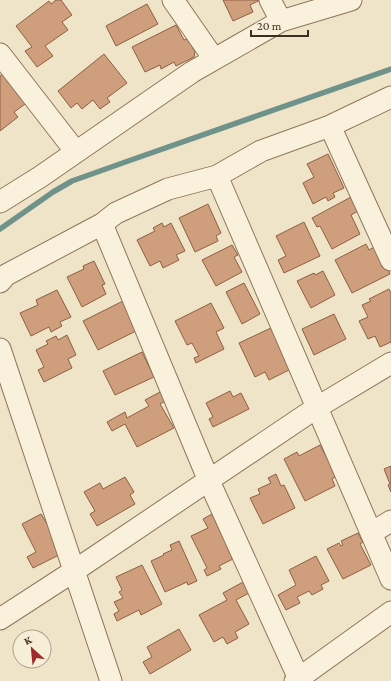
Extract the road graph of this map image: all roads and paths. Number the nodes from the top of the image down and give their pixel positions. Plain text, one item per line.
1 (173, 0) edge
2 (270, 0) edge
3 (351, 0) edge
4 (281, 21) junction
5 (0, 54) edge
6 (214, 59) junction
7 (391, 97) edge
8 (330, 126) junction
9 (76, 152) junction
10 (217, 176) junction
11 (0, 202) edge
12 (102, 224) junction
13 (391, 260) edge
14 (0, 282) edge
15 (0, 349) edge
16 (391, 363) edge
17 (316, 408) junction
18 (209, 481) junction
19 (391, 521) edge
20 (371, 533) junction
21 (74, 571) junction
22 (391, 579) edge
23 (391, 612) edge
24 (0, 619) edge
25 (298, 680) edge
26 (111, 681) edge

1 - 6 street
2 - 4 street
3 - 4 street
4 - 6 street
5 - 9 street
6 - 9 street
7 - 8 street
8 - 10 street
8 - 13 street
9 - 11 street
10 - 12 street
10 - 17 street
12 - 14 street
12 - 18 street
15 - 21 street
16 - 17 street
17 - 18 street
17 - 20 street
18 - 21 street
18 - 25 street
19 - 20 street
20 - 22 street
21 - 24 street
21 - 26 street
23 - 25 street

